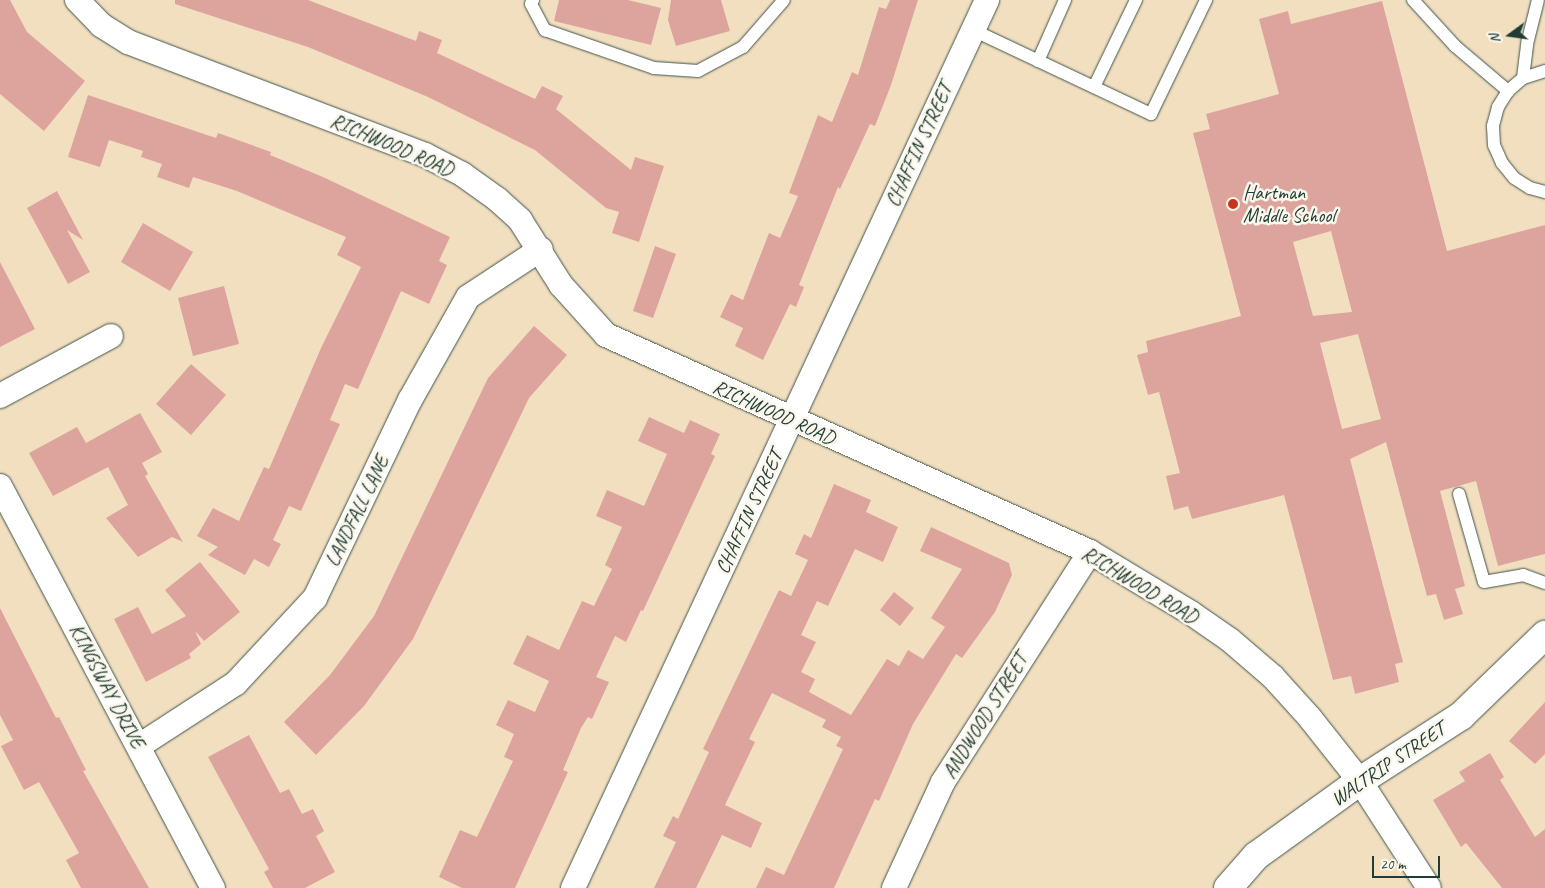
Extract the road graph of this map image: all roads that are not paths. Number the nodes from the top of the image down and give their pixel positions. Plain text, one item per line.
1 (76, 0) edge
2 (533, 0) edge
3 (784, 0) edge
4 (987, 0) edge
5 (1065, 0) edge
6 (1136, 0) edge
7 (1206, 0) edge
8 (1413, 0) edge
9 (1538, 0) edge
10 (973, 30) junction
11 (1038, 61) junction
12 (1545, 71) edge
13 (1523, 78) junction
14 (1094, 87) junction
15 (1508, 91) junction
16 (1545, 192) edge
17 (540, 249) junction
18 (111, 336) dead end
19 (0, 396) edge
20 (791, 420) junction
21 (0, 486) edge
22 (1459, 494) dead end
23 (1090, 552) junction
24 (1545, 583) edge
25 (1545, 636) edge
26 (139, 746) junction
27 (1360, 781) junction
28 (213, 888) edge
29 (573, 888) edge
30 (894, 888) edge
31 (1228, 888) edge
32 (1429, 888) edge

1 - 17 street, RICHWOOD ROAD
2 - 3 lane
4 - 10 street, CHAFFIN STREET
5 - 11 lane
6 - 14 lane
7 - 14 lane
8 - 15 lane
9 - 13 lane
10 - 11 lane
10 - 20 street, CHAFFIN STREET
11 - 14 lane
12 - 13 lane
13 - 15 lane
15 - 16 lane
17 - 20 street, RICHWOOD ROAD
17 - 26 street, LANDFALL LANE
18 - 19 street
20 - 23 street, RICHWOOD ROAD
20 - 29 street, CHAFFIN STREET
21 - 26 street, KINGSWAY DRIVE
22 - 24 lane
23 - 27 street, RICHWOOD ROAD
23 - 30 street, ANDWOOD STREET
25 - 27 street, WALTRIP STREET
26 - 28 street, KINGSWAY DRIVE
27 - 31 street, WALTRIP STREET
27 - 32 street, RICHWOOD ROAD

